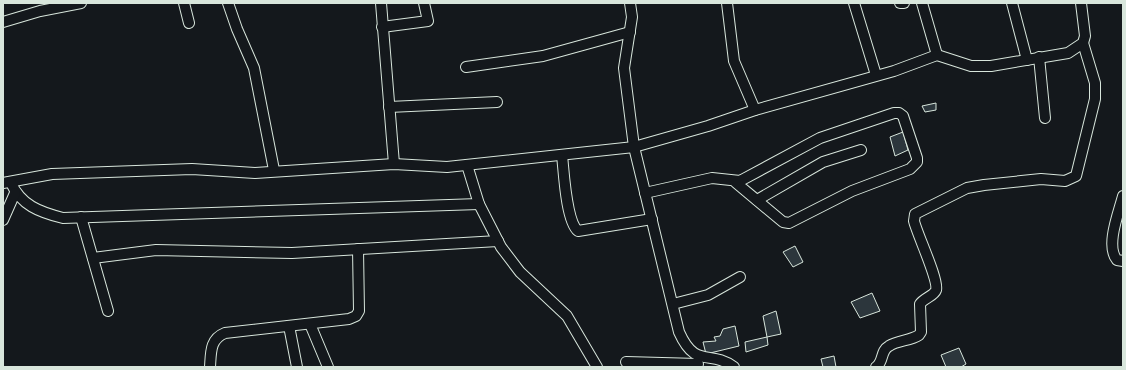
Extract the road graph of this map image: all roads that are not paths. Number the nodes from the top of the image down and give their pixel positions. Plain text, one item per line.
1 (81, 3) edge
2 (184, 3) edge
3 (228, 3) edge
4 (381, 3) edge
5 (424, 3) edge
6 (630, 3) edge
7 (727, 3) edge
8 (854, 3) edge
9 (900, 3) edge
10 (904, 3) edge
11 (922, 3) edge
12 (1012, 3) edge
13 (1081, 3) edge
14 (3, 22) edge
15 (188, 23) dead end
16 (382, 27) junction
17 (630, 32) junction
18 (1083, 43) junction
19 (937, 55) junction
20 (1039, 57) junction
21 (1027, 60) junction
22 (466, 67) dead end
23 (876, 75) junction
24 (497, 102) dead end
25 (389, 107) junction
26 (754, 110) junction
27 (1045, 118) dead end
28 (634, 147) junction
29 (861, 150) dead end
30 (562, 155) junction
31 (394, 164) junction
32 (467, 165) junction
33 (274, 170) junction
34 (735, 182) junction
35 (7, 183) edge
36 (16, 193) junction
37 (645, 193) junction
38 (1123, 196) edge
39 (757, 200) junction
40 (479, 204) junction
41 (81, 217) junction
42 (652, 219) junction
43 (3, 220) edge
44 (498, 241) junction
45 (358, 249) junction
46 (93, 258) junction
47 (1123, 261) edge
48 (740, 277) dead end
49 (673, 304) junction
50 (108, 311) dead end
51 (310, 324) junction
52 (289, 326) junction
53 (626, 362) dead end
54 (698, 364) edge
55 (210, 367) edge
56 (297, 367) edge
57 (328, 367) edge
58 (597, 367) edge
59 (734, 367) edge
60 (876, 367) edge

1 - 14 street
2 - 15 street
3 - 33 street
4 - 16 street
5 - 16 street
6 - 17 street
7 - 26 street
8 - 23 street
9 - 10 street
11 - 19 street
12 - 21 street
13 - 18 street
16 - 25 street
17 - 22 street
17 - 28 street
18 - 20 street
18 - 60 street
19 - 21 street
19 - 23 street
20 - 21 street
20 - 27 street
23 - 26 street
24 - 25 street
25 - 31 street
26 - 28 street
28 - 30 street
28 - 37 street
29 - 39 street
30 - 32 street
30 - 42 street
31 - 32 street
31 - 33 street
32 - 40 street
33 - 35 street
34 - 37 street
34 - 39 street
34 - 39 street
35 - 36 street
36 - 41 street
36 - 43 street
37 - 42 street
38 - 47 street
40 - 41 street
40 - 44 street
41 - 46 street
42 - 49 street
44 - 45 street
44 - 58 street
45 - 46 street
45 - 51 street
46 - 50 street
48 - 49 street
49 - 54 street
51 - 52 street
51 - 57 street
52 - 55 street
52 - 56 street
53 - 54 street
54 - 59 street

